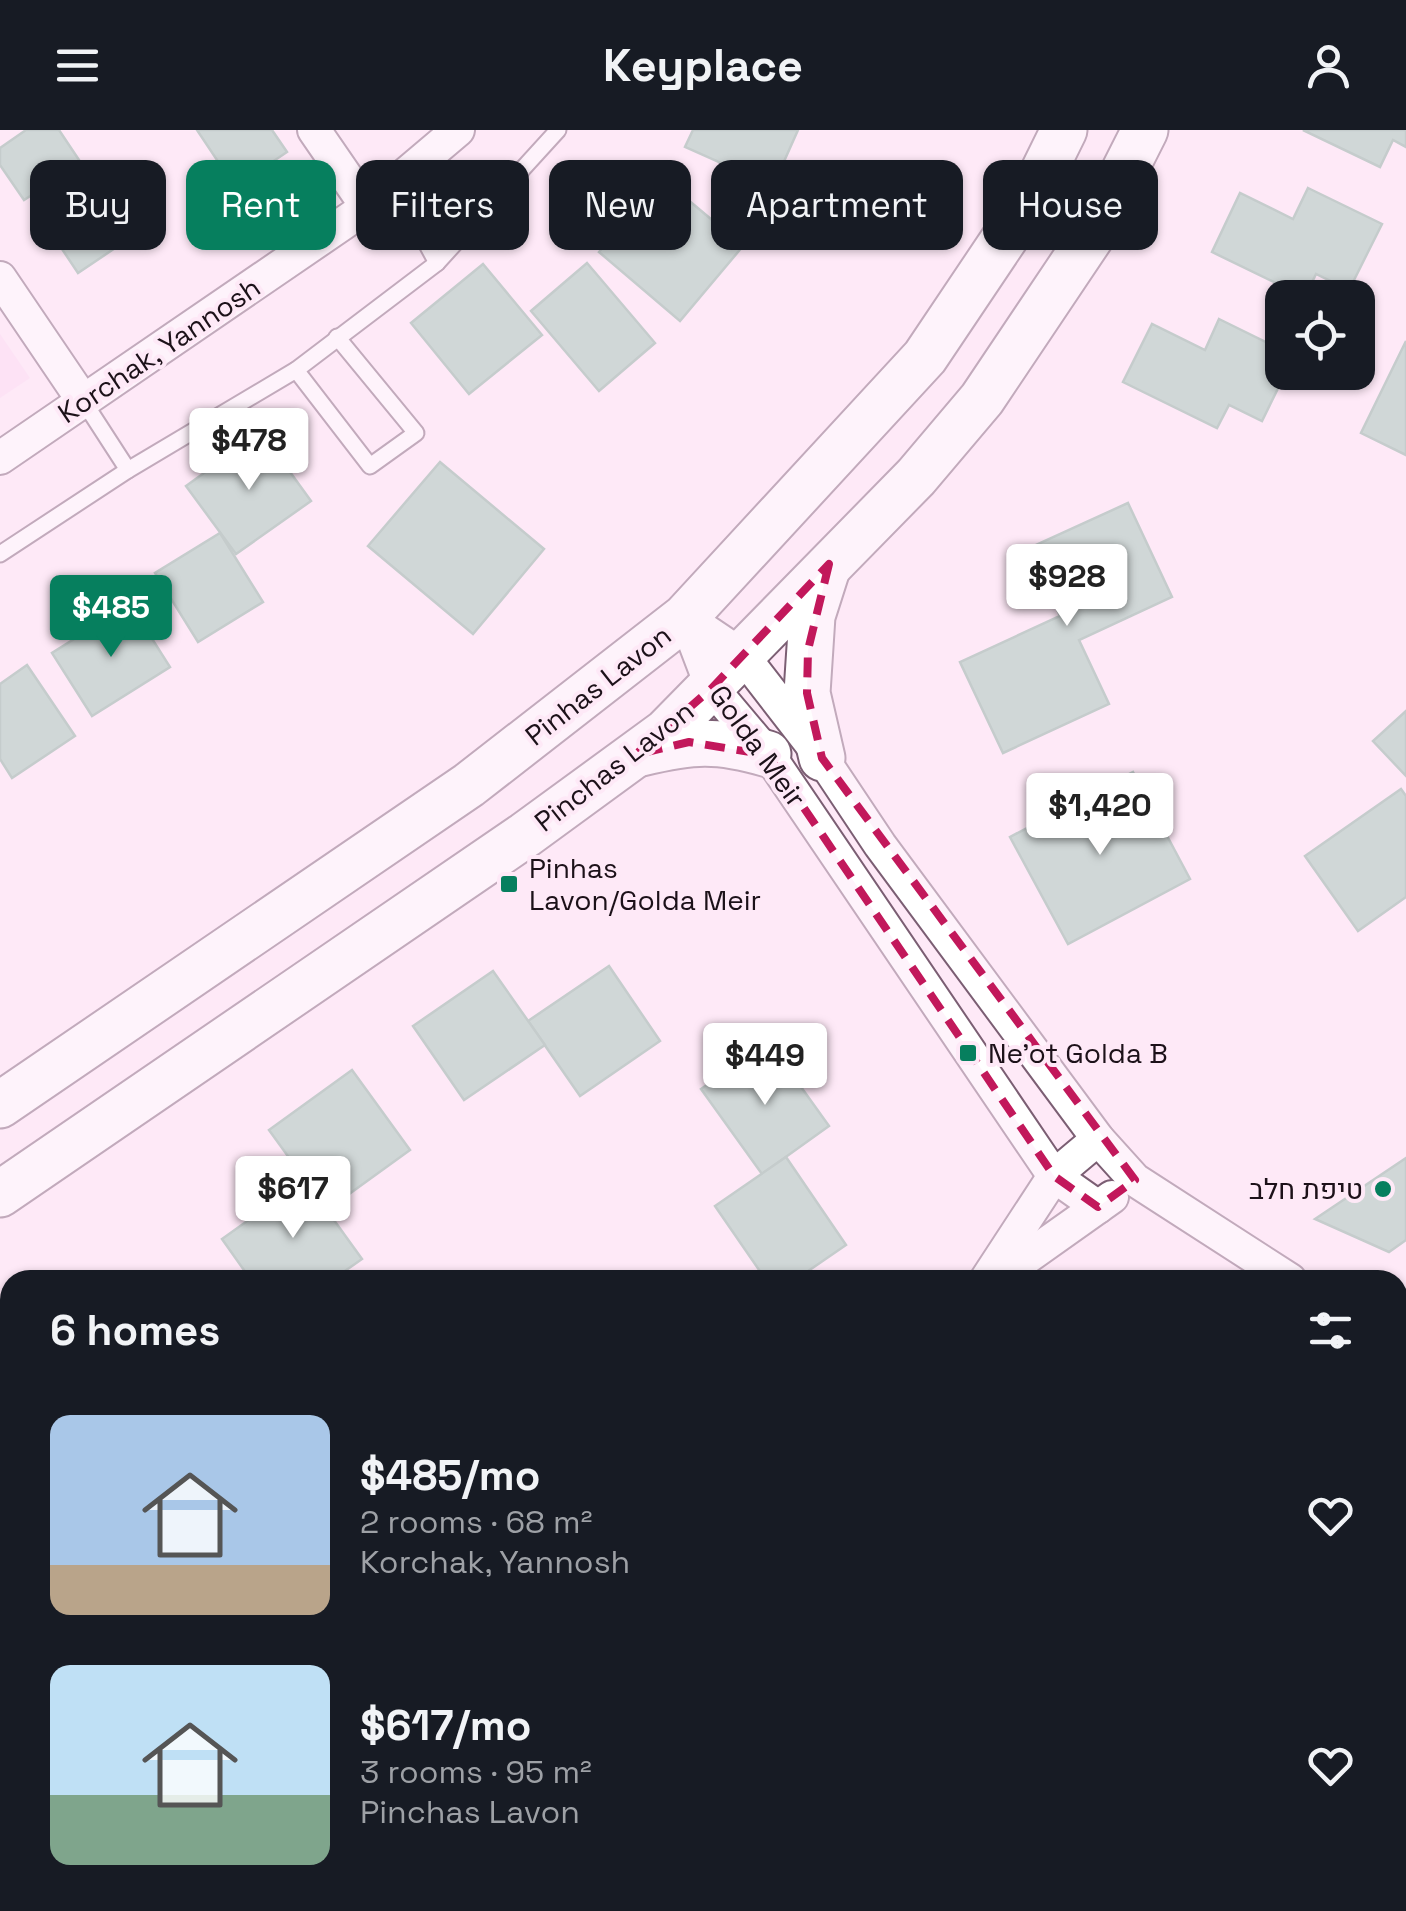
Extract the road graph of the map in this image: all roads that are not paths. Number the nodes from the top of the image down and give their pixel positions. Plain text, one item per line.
1 (314, 130) edge
2 (458, 130) edge
3 (558, 130) edge
4 (1064, 130) edge
5 (1145, 130) edge
6 (422, 160) edge
7 (356, 190) edge
8 (356, 215) edge
9 (430, 250) edge
10 (437, 263) junction
11 (0, 278) edge
12 (337, 337) junction
13 (296, 370) junction
14 (84, 402) junction
15 (0, 458) edge
16 (128, 470) junction
17 (0, 554) edge
18 (829, 564) junction
19 (684, 617) junction
20 (743, 656) junction
21 (712, 688) junction
22 (768, 754) junction
23 (634, 755) junction
24 (822, 758) junction
25 (880, 845) junction
26 (846, 872) junction
27 (0, 1105) edge
28 (1098, 1139) junction
29 (1054, 1176) junction
30 (1135, 1180) junction
31 (14, 1185) edge
32 (1098, 1207) junction
33 (0, 1227) edge
34 (993, 1270) edge
35 (1009, 1270) edge
36 (1274, 1270) edge

1 - 7 street
2 - 6 street, Korchak, Yannosh
3 - 10 lane
4 - 19 main road, Pinhas Lavon
5 - 18 main road, Pinchas Lavon
8 - 14 street, Korchak, Yannosh
9 - 10 lane
10 - 12 lane
11 - 14 street
12 - 13 lane
12 - 13 lane
13 - 16 lane
14 - 15 street, Korchak, Yannosh
14 - 16 lane
16 - 17 lane
18 - 20 main road, Pinchas Lavon
18 - 24 main road
19 - 20 street, Golda Meir
19 - 21 street, Golda Meir
19 - 27 main road, Pinhas Lavon
20 - 21 main road, Pinchas Lavon
20 - 24 street, Golda Meir
21 - 22 street, Golda Meir
21 - 23 main road, Pinchas Lavon
22 - 23 main road
22 - 26 street, Golda Meir
23 - 31 main road, Pinchas Lavon
24 - 25 street, Golda Meir
25 - 26 street
25 - 28 street, Golda Meir
26 - 29 street, Golda Meir
28 - 29 street
28 - 30 street, Golda Meir
29 - 32 street, Golda Meir
29 - 34 street
30 - 32 street
30 - 36 street, Golda Meir
31 - 33 main road
32 - 35 street

